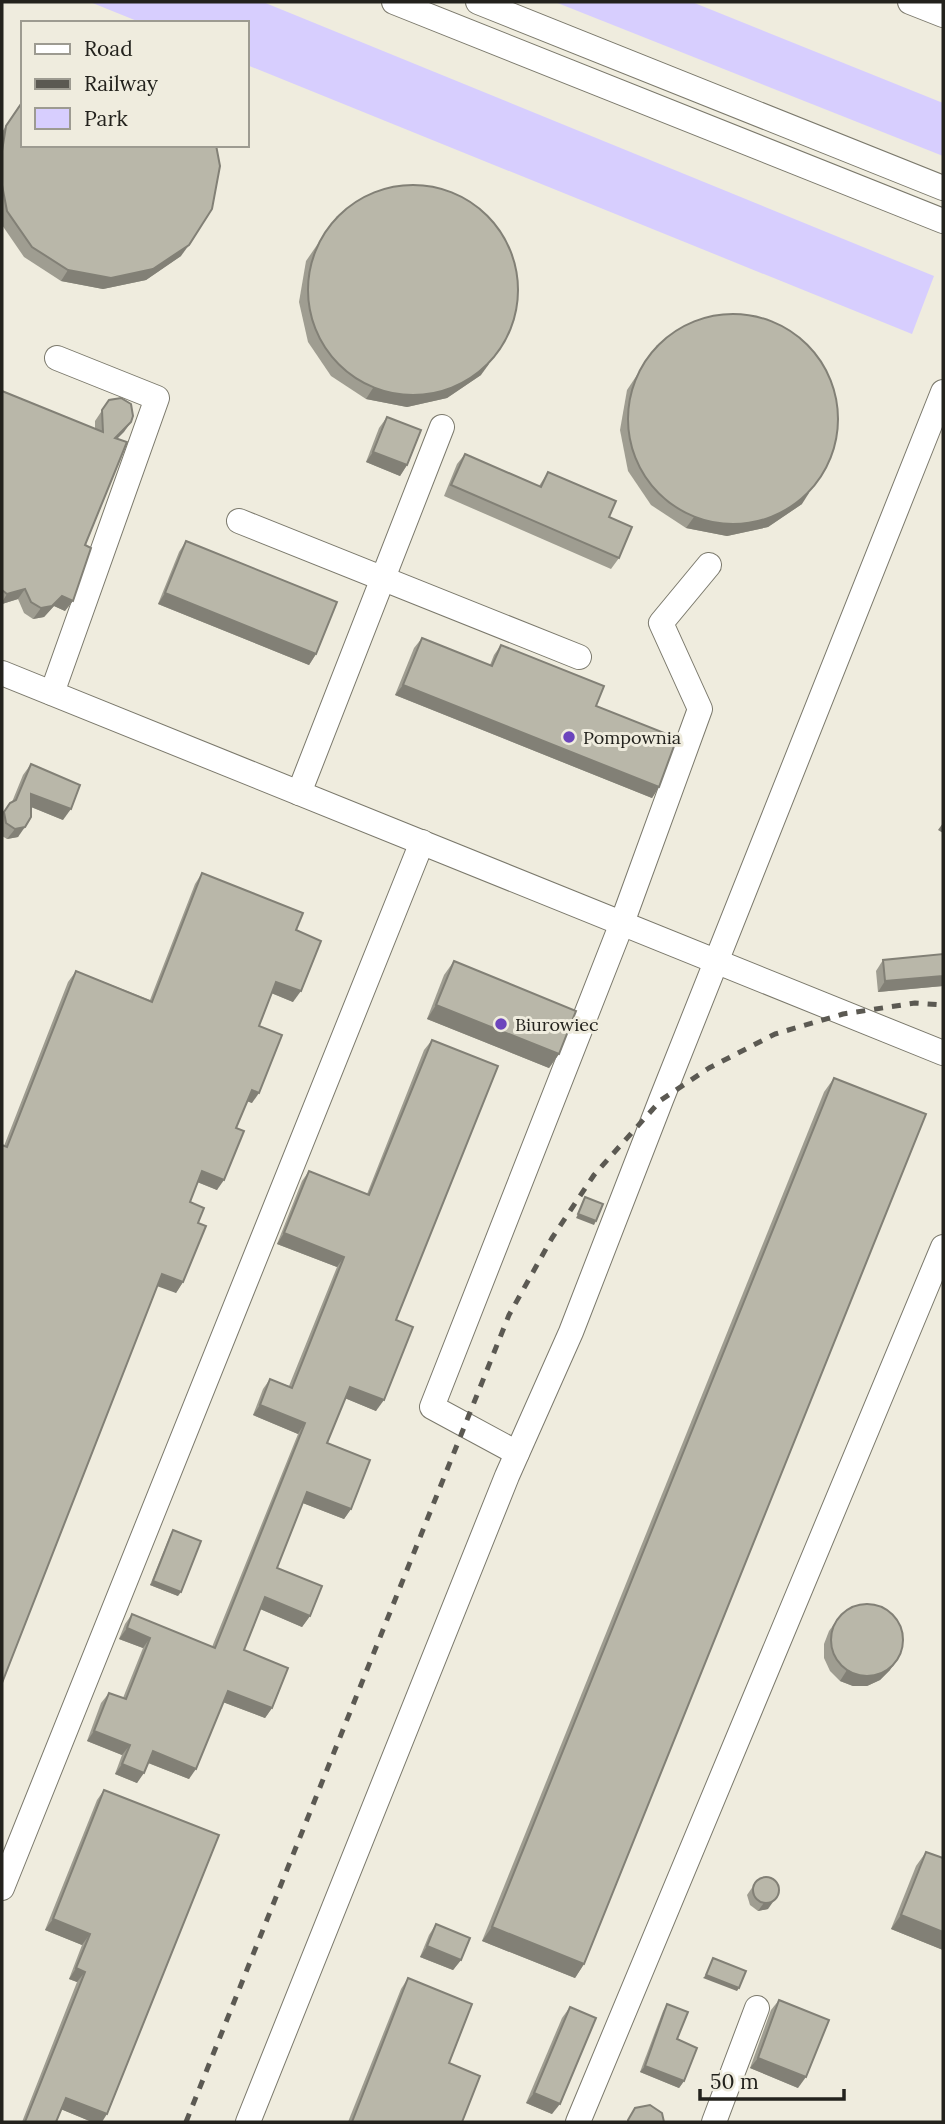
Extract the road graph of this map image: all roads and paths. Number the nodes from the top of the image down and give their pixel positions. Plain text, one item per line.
1 (394, 2) edge
2 (478, 2) edge
3 (910, 2) edge
4 (943, 15) edge
5 (943, 188) edge
6 (943, 221) edge
7 (57, 358) dead end
8 (943, 392) edge
9 (442, 427) dead end
10 (239, 521) dead end
11 (709, 565) dead end
12 (383, 579) junction
13 (579, 657) dead end
14 (2, 673) edge
15 (52, 693) junction
16 (299, 793) junction
17 (422, 842) junction
18 (622, 923) junction
19 (717, 961) junction
20 (943, 1053) edge
21 (943, 1247) edge
22 (517, 1453) junction
23 (2, 1888) edge
24 (757, 2008) dead end
25 (248, 2122) edge
26 (578, 2122) edge
27 (714, 2122) edge

1 - 6 lane
2 - 5 lane
3 - 4 lane
7 - 15 lane
8 - 19 lane
9 - 12 lane
10 - 12 lane
11 - 18 lane
12 - 13 lane
12 - 16 lane
14 - 15 lane
15 - 16 lane
16 - 17 lane
17 - 18 lane
17 - 23 lane
18 - 19 lane
18 - 22 lane
19 - 20 lane
19 - 22 lane
21 - 26 lane
22 - 25 lane
24 - 27 lane

